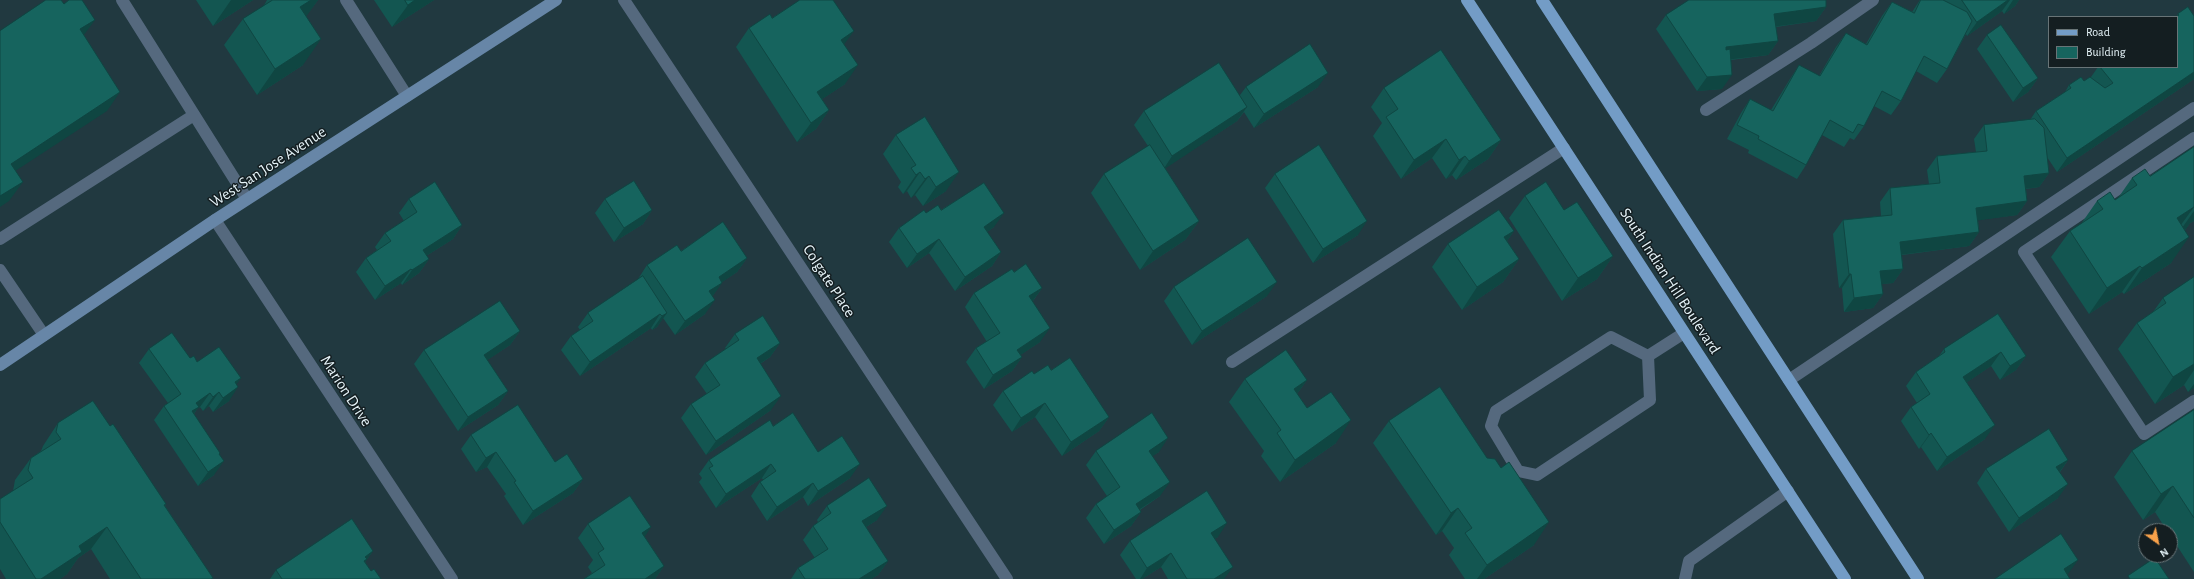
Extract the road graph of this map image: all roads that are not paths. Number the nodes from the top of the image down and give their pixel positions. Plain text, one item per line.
1 (122, 0) edge
2 (346, 0) edge
3 (556, 0) edge
4 (624, 0) edge
5 (1467, 0) edge
6 (1542, 0) edge
7 (1874, 0) edge
8 (407, 96) junction
9 (2194, 108) edge
10 (1706, 110) dead end
11 (194, 114) junction
12 (2194, 138) edge
13 (1564, 148) junction
14 (247, 199) junction
15 (215, 220) junction
16 (0, 239) edge
17 (0, 270) edge
18 (1684, 333) junction
19 (44, 335) junction
20 (1648, 356) junction
21 (1232, 362) dead end
22 (0, 364) edge
23 (1789, 380) junction
24 (2194, 401) edge
25 (1788, 491) junction
26 (452, 579) edge
27 (1007, 579) edge
28 (1686, 579) edge
29 (1845, 579) edge
30 (1918, 579) edge

1 - 11 street
2 - 8 street
3 - 8 street, West San Jose Avenue
4 - 27 street, Colgate Place
5 - 13 main road, South Indian Hill Boulevard
6 - 23 main road
7 - 10 street
8 - 14 street, West San Jose Avenue
9 - 23 street
11 - 14 street
11 - 16 street
12 - 24 street
13 - 18 main road, South Indian Hill Boulevard
13 - 21 street
14 - 15 street, West San Jose Avenue
15 - 19 street, West San Jose Avenue
15 - 26 street, Marion Drive
17 - 19 street
18 - 20 street
18 - 25 main road, South Indian Hill Boulevard
19 - 22 street, West San Jose Avenue
20 - 20 street
23 - 30 main road
25 - 28 street
25 - 29 main road, South Indian Hill Boulevard

